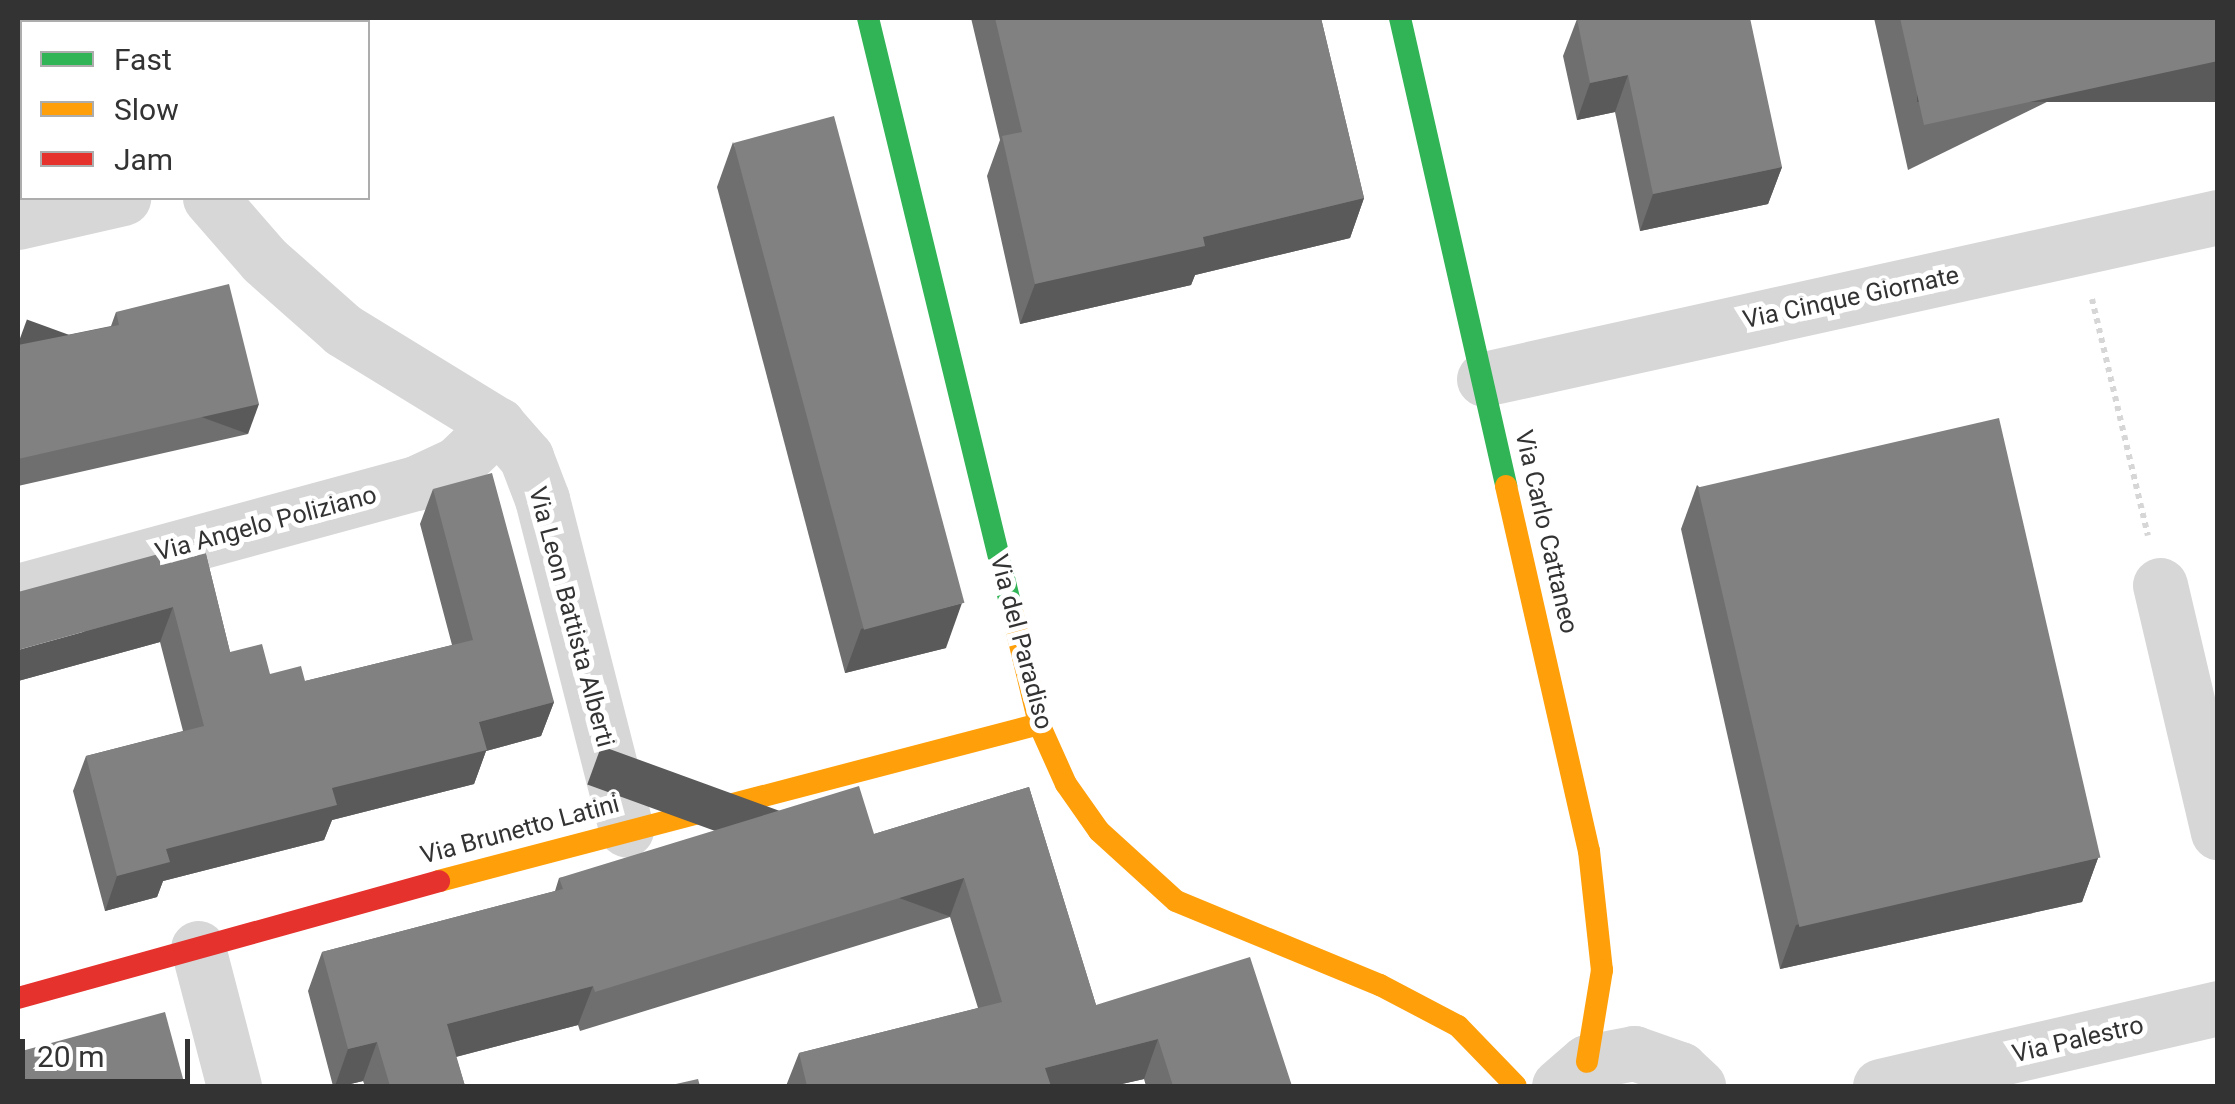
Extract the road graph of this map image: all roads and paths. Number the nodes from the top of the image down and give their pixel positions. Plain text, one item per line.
1 (868, 18) edge
2 (1400, 18) edge
3 (114, 200) edge
4 (212, 200) edge
5 (2218, 217) edge
6 (18, 222) edge
7 (2080, 247) junction
8 (1484, 379) junction
9 (498, 425) junction
10 (2160, 585) joint
11 (18, 591) edge
12 (1039, 724) junction
13 (626, 829) junction
14 (2218, 832) edge
15 (198, 948) junction
16 (18, 998) edge
17 (2218, 1008) edge
18 (1573, 1074) edge
19 (234, 1086) edge
20 (1516, 1086) edge
21 (1698, 1086) edge
22 (1880, 1086) edge

1 - 12 street, Via del Paradiso
2 - 8 street, Via Carlo Cattaneo
3 - 6 street
4 - 9 street, Via Leon Battista Alberti
5 - 7 street, Via Cinque Giornate
7 - 8 street, Via Cinque Giornate
7 - 10 path
8 - 18 street, Via Carlo Cattaneo
9 - 11 street, Via Angelo Poliziano
9 - 13 street, Via Leon Battista Alberti
10 - 14 street
12 - 13 street, Via Brunetto Latini
12 - 20 street, Via del Paradiso
13 - 15 street, Via Brunetto Latini
15 - 16 street, Via Brunetto Latini
15 - 19 street
17 - 22 street, Via Palestro
18 - 21 street

